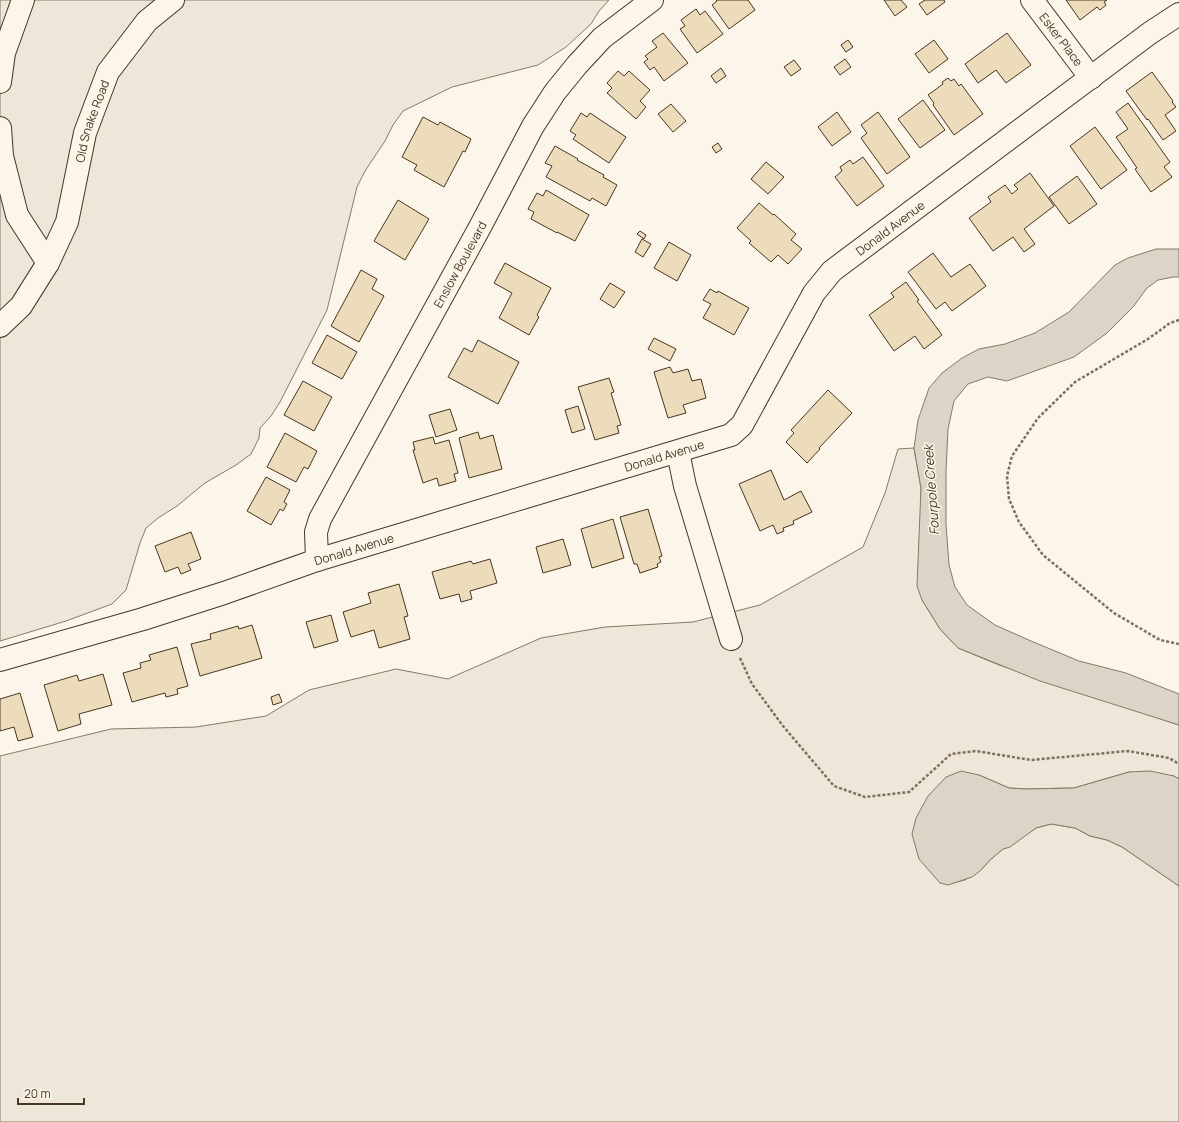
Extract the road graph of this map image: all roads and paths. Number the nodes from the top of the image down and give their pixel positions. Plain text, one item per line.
1 (23, 0) edge
2 (173, 0) edge
3 (652, 0) edge
4 (1032, 0) edge
5 (1179, 14) edge
6 (1091, 78) junction
7 (0, 82) edge
8 (0, 128) edge
9 (48, 263) junction
10 (1179, 320) edge
11 (0, 326) edge
12 (678, 452) junction
13 (317, 560) junction
14 (731, 640) joint
15 (1179, 644) edge
16 (0, 660) edge
17 (1179, 764) edge

1 - 7 street
2 - 9 street, Old Snake Road
3 - 13 street, Enslow Boulevard
4 - 6 street, Esker Place
5 - 6 street, Donald Avenue
6 - 12 street, Donald Avenue
8 - 9 street
9 - 11 street, Old Snake Road
10 - 15 path
12 - 13 street, Donald Avenue
12 - 14 street
13 - 16 street, Donald Avenue
14 - 17 path

